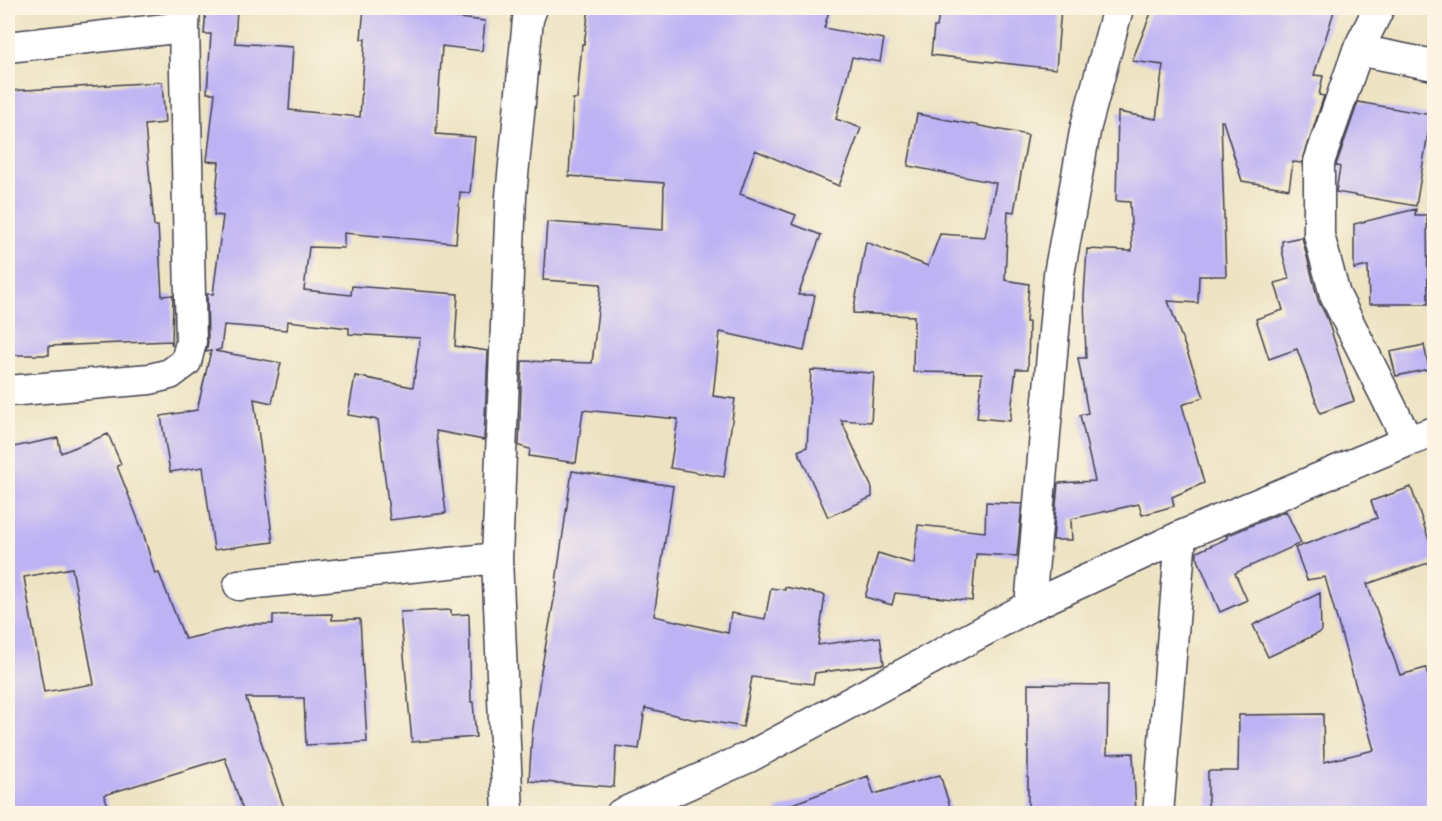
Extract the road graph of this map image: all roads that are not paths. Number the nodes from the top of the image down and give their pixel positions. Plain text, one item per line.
1 (532, 8) edge
2 (1118, 8) edge
3 (1378, 8) edge
4 (184, 17) edge
5 (8, 47) edge
6 (1358, 50) junction
7 (1434, 65) edge
8 (8, 390) edge
9 (1421, 436) edge
10 (1181, 536) junction
11 (497, 558) junction
12 (239, 585) dead end
13 (1030, 606) junction
14 (508, 813) edge
15 (621, 813) edge
16 (1158, 813) edge

1 - 11 street
2 - 13 street
3 - 6 street
4 - 5 street
4 - 8 street
6 - 7 street
6 - 9 street
9 - 10 street
10 - 13 street
10 - 16 street
11 - 12 street
11 - 14 street
13 - 15 street

